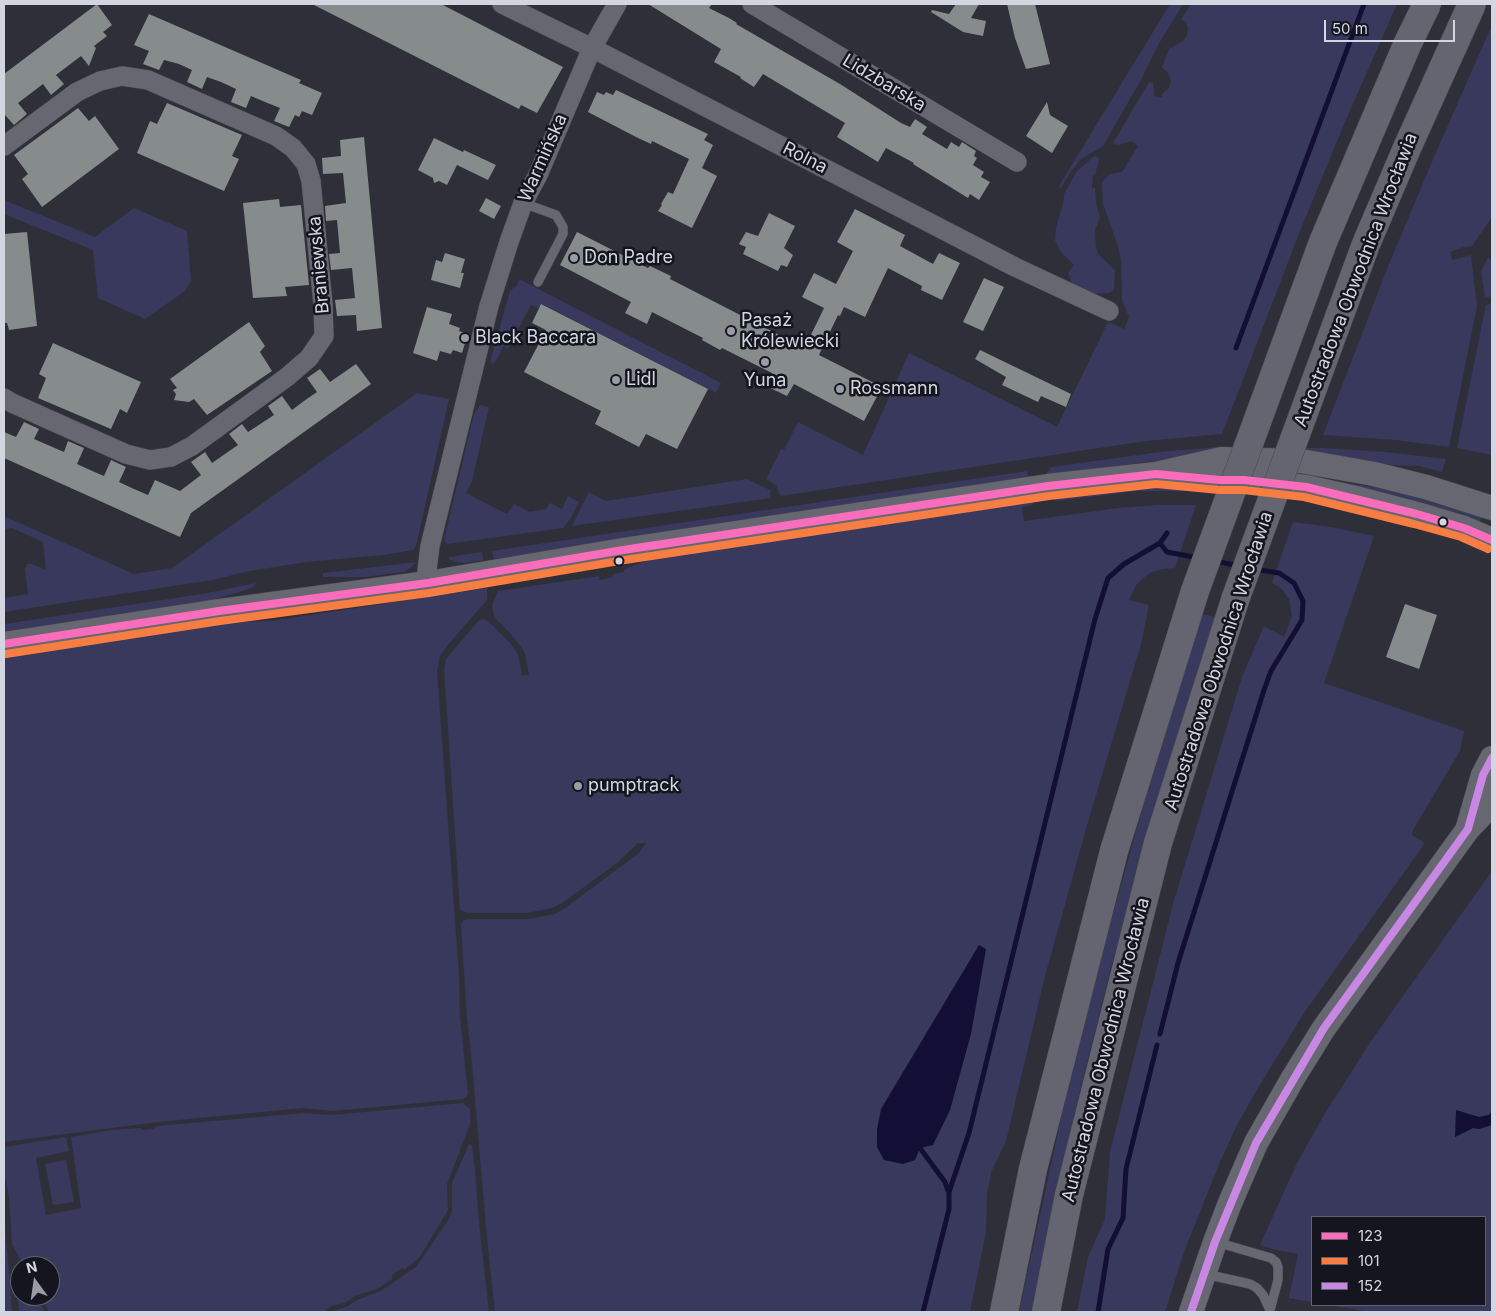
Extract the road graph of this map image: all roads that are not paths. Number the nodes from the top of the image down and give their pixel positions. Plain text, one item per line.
1 (502, 4) edge
2 (618, 4) edge
3 (752, 4) edge
4 (1427, 4) edge
5 (1472, 4) edge
6 (592, 48) junction
7 (4, 146) edge
8 (1017, 162) dead end
9 (523, 203) junction
10 (538, 282) dead end
11 (1109, 311) dead end
12 (4, 398) edge
13 (1156, 474) junction
14 (1492, 508) edge
15 (1492, 540) edge
16 (428, 583) junction
17 (4, 644) edge
18 (1492, 758) edge
19 (1492, 804) edge
20 (1468, 829) junction
21 (1215, 1242) junction
22 (1204, 1274) junction
23 (1004, 1312) edge
24 (1046, 1312) edge
25 (1191, 1312) edge

1 - 6 street, Rolna
2 - 6 street, Warmińska
3 - 8 street, Lidzbarska
4 - 23 highway, bridge
5 - 24 highway, Autostradowa Obwodnica Wrocławia, bridge
6 - 9 street, Warmińska
6 - 11 street, Rolna
7 - 12 street, Braniewska
9 - 10 lane
9 - 16 street, Warmińska
13 - 14 street
13 - 15 street
13 - 16 street
16 - 17 street
18 - 20 street
19 - 20 street
20 - 21 street
21 - 22 street
21 - 22 lane
22 - 25 street

